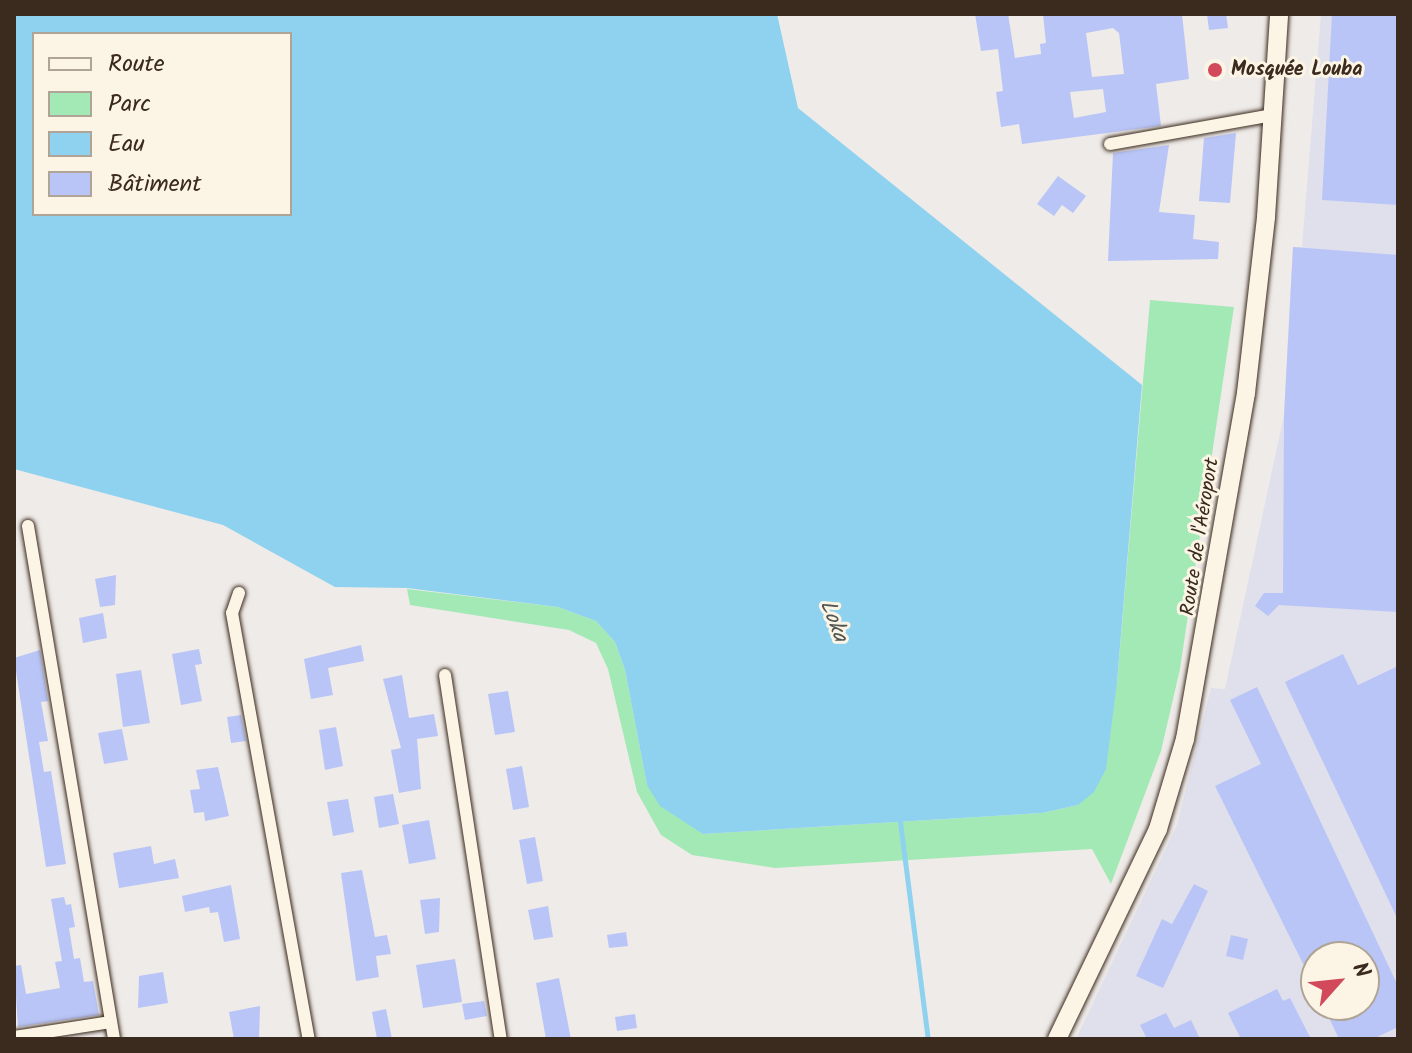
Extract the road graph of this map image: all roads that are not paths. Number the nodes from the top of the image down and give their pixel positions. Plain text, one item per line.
1 (1279, 14) edge
2 (1272, 115) junction
3 (1110, 144) dead end
4 (28, 526) dead end
5 (239, 593) dead end
6 (445, 675) dead end
7 (111, 1022) junction
8 (14, 1037) edge
9 (114, 1039) edge
10 (309, 1039) edge
11 (501, 1039) edge
12 (1057, 1039) edge

1 - 2 main road, Route de l'Aéroport
2 - 3 street
2 - 12 main road, Route de l'Aéroport
4 - 7 street
5 - 10 street
6 - 11 street
7 - 8 street
7 - 9 street

